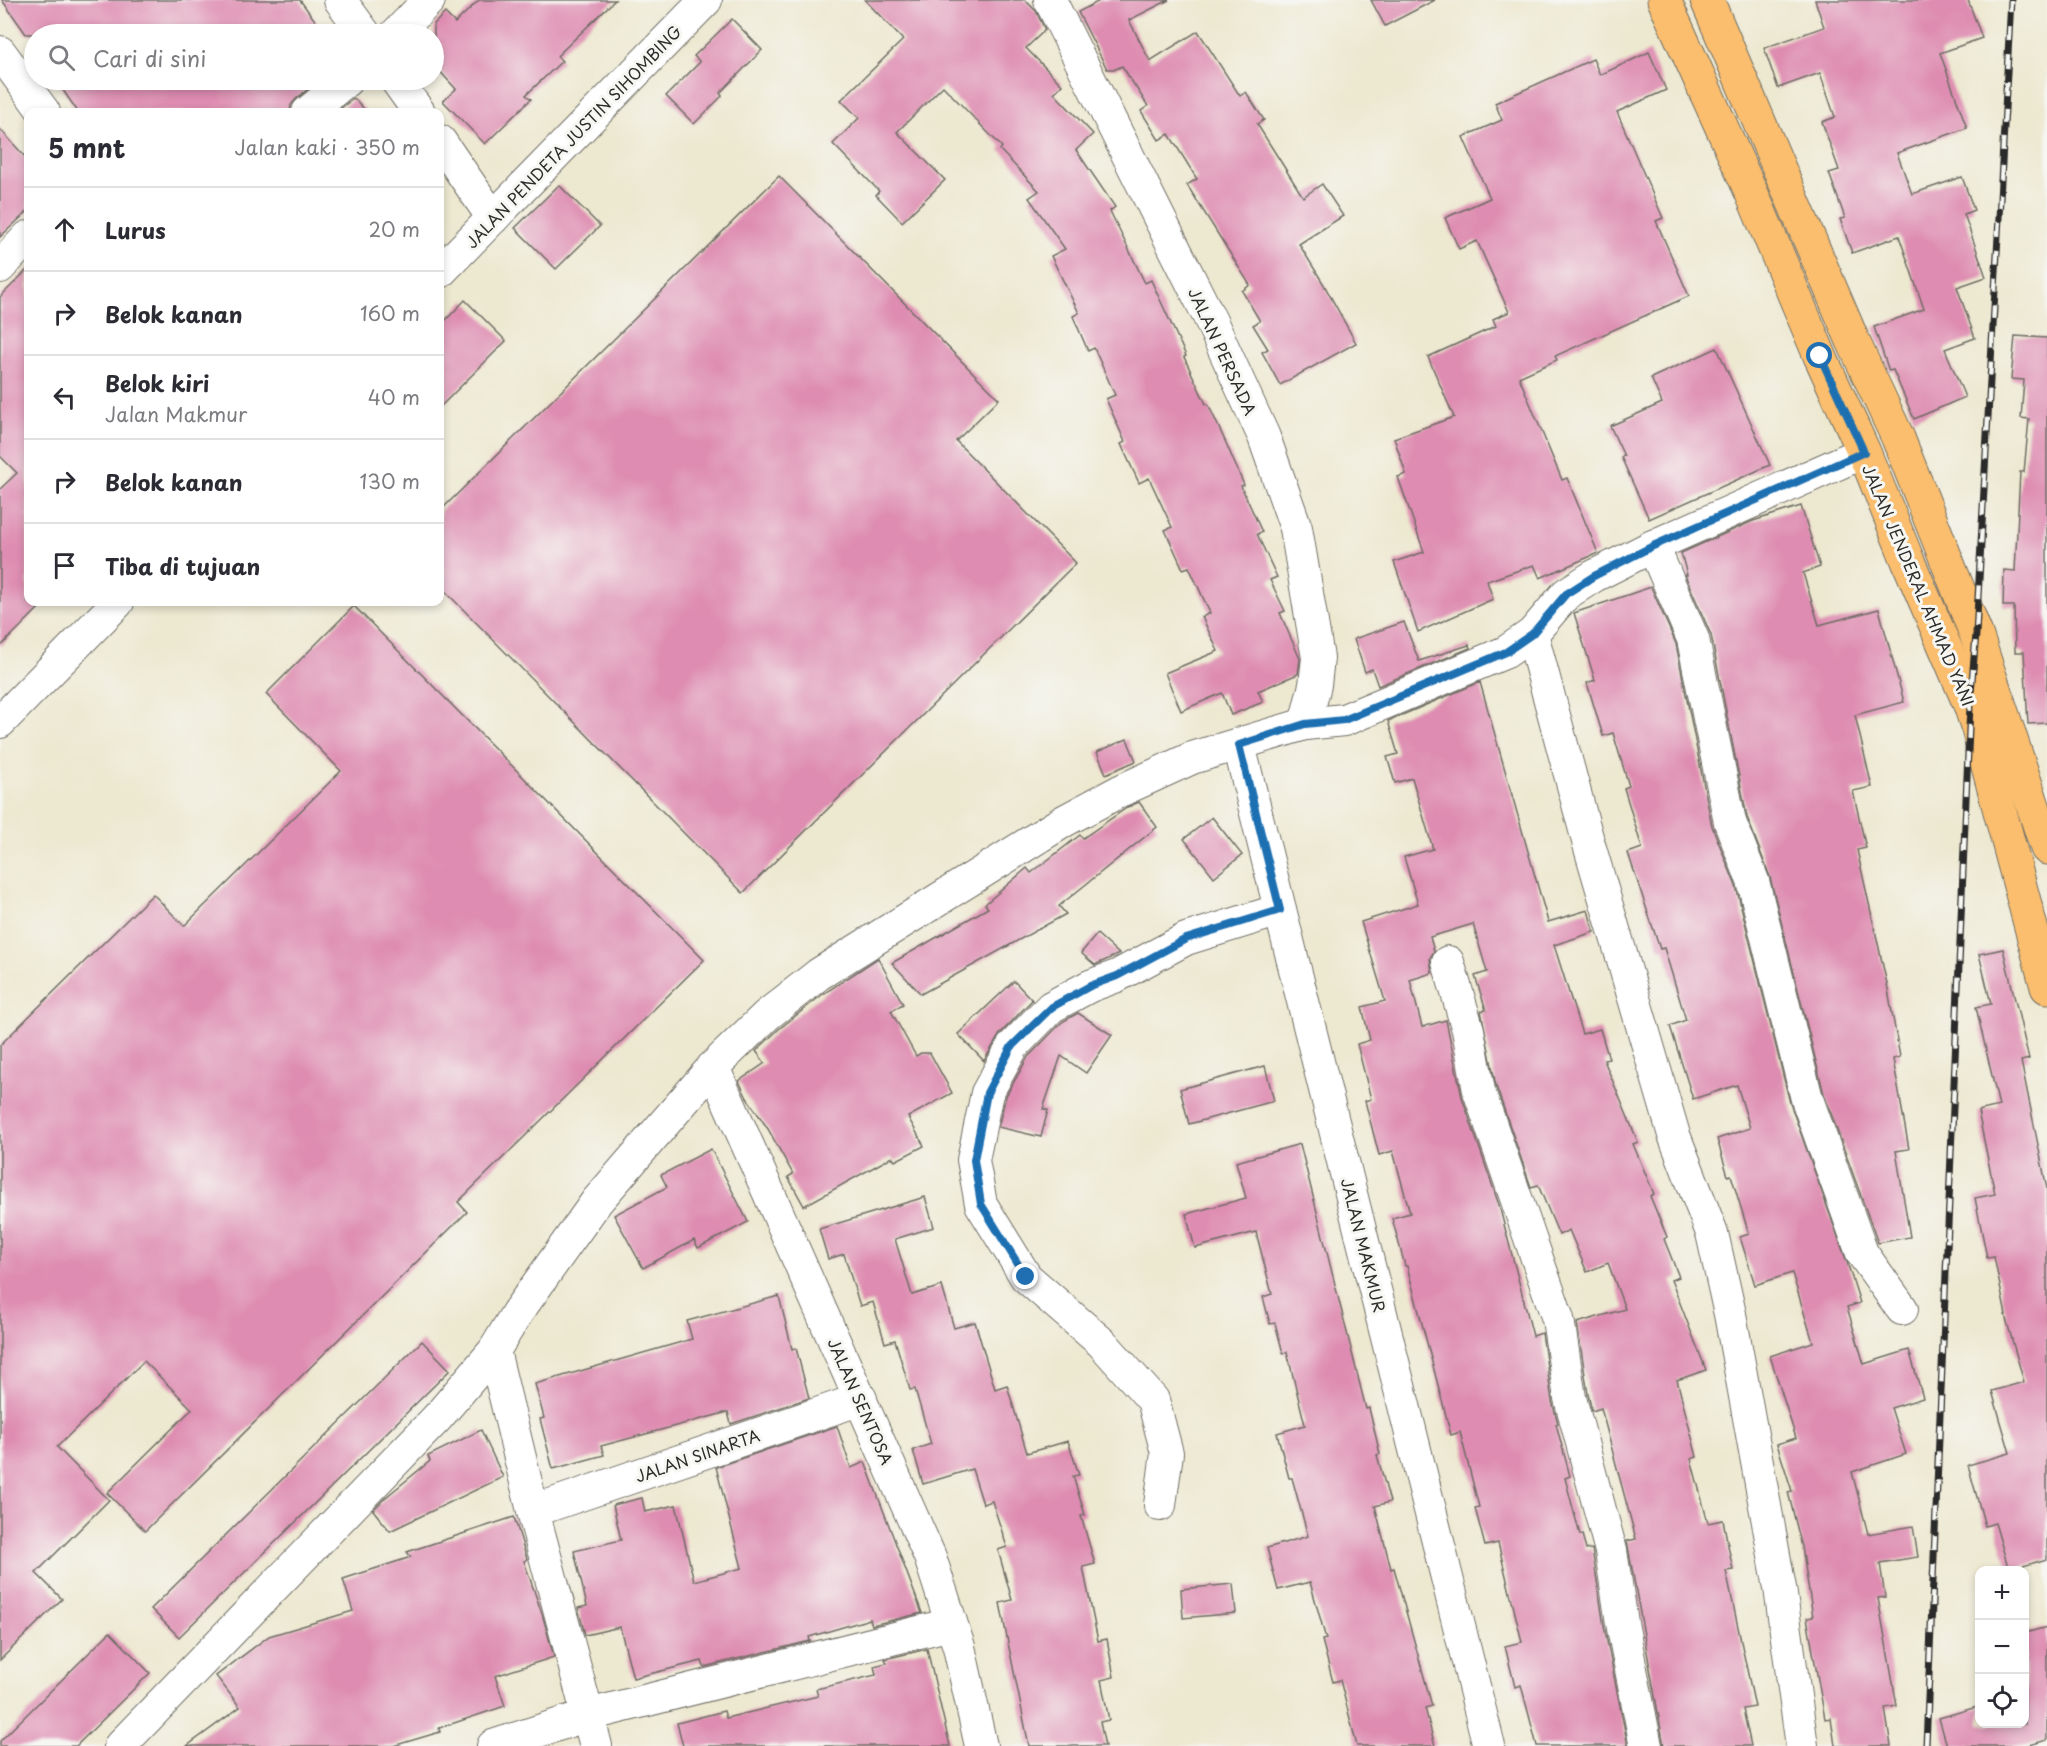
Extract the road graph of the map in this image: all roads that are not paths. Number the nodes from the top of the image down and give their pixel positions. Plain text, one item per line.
1 (340, 0) edge
2 (429, 0) edge
3 (706, 0) edge
4 (1050, 0) edge
5 (1664, 0) edge
6 (1710, 7) edge
7 (358, 24) edge
8 (406, 24) edge
9 (1677, 30) junction
10 (0, 52) edge
11 (24, 84) edge
12 (28, 90) edge
13 (335, 90) edge
14 (403, 90) edge
15 (42, 108) edge
16 (313, 108) edge
17 (416, 108) edge
18 (444, 147) edge
19 (493, 218) junction
20 (24, 241) edge
21 (0, 267) edge
22 (444, 269) edge
23 (1864, 452) junction
24 (1653, 546) junction
25 (114, 606) edge
26 (1532, 634) junction
27 (0, 722) edge
28 (1305, 724) junction
29 (1239, 745) junction
30 (2047, 848) edge
31 (1280, 910) junction
32 (1448, 962) dead end
33 (2047, 987) edge
34 (712, 1067) junction
35 (1902, 1309) dead end
36 (494, 1351) junction
37 (861, 1399) junction
38 (1160, 1505) dead end
39 (533, 1511) junction
40 (951, 1624) junction
41 (588, 1714) junction
42 (120, 1746) edge
43 (493, 1746) edge
44 (596, 1746) edge
45 (981, 1746) edge
46 (1489, 1746) edge
47 (1646, 1746) edge
48 (1802, 1746) edge

1 - 7 street
2 - 8 street
3 - 19 street, JALAN PENDETA JUSTIN SIHOMBING
4 - 28 street, JALAN PERSADA
5 - 9 main road, JALAN JENDERAL AHMAD YANI
6 - 9 main road
6 - 30 main road, JALAN JENDERAL AHMAD YANI
9 - 23 main road, JALAN JENDERAL AHMAD YANI
10 - 11 street
12 - 15 street
13 - 16 street
14 - 17 street
18 - 19 street
19 - 22 street, JALAN PENDETA JUSTIN SIHOMBING
20 - 21 street
23 - 24 street
23 - 33 main road, JALAN JENDERAL AHMAD YANI
24 - 26 street
24 - 35 street
25 - 27 street
26 - 28 street
26 - 48 street
28 - 29 street
29 - 31 street, JALAN MAKMUR
29 - 34 street
31 - 38 street
31 - 46 street, JALAN MAKMUR
32 - 47 street
34 - 36 street
34 - 37 street, JALAN SENTOSA
36 - 39 street
36 - 42 street
37 - 39 street, JALAN SINARTA
37 - 40 street, JALAN SENTOSA
39 - 41 street
40 - 41 street
40 - 45 street, JALAN SENTOSA
41 - 43 street
41 - 44 street

